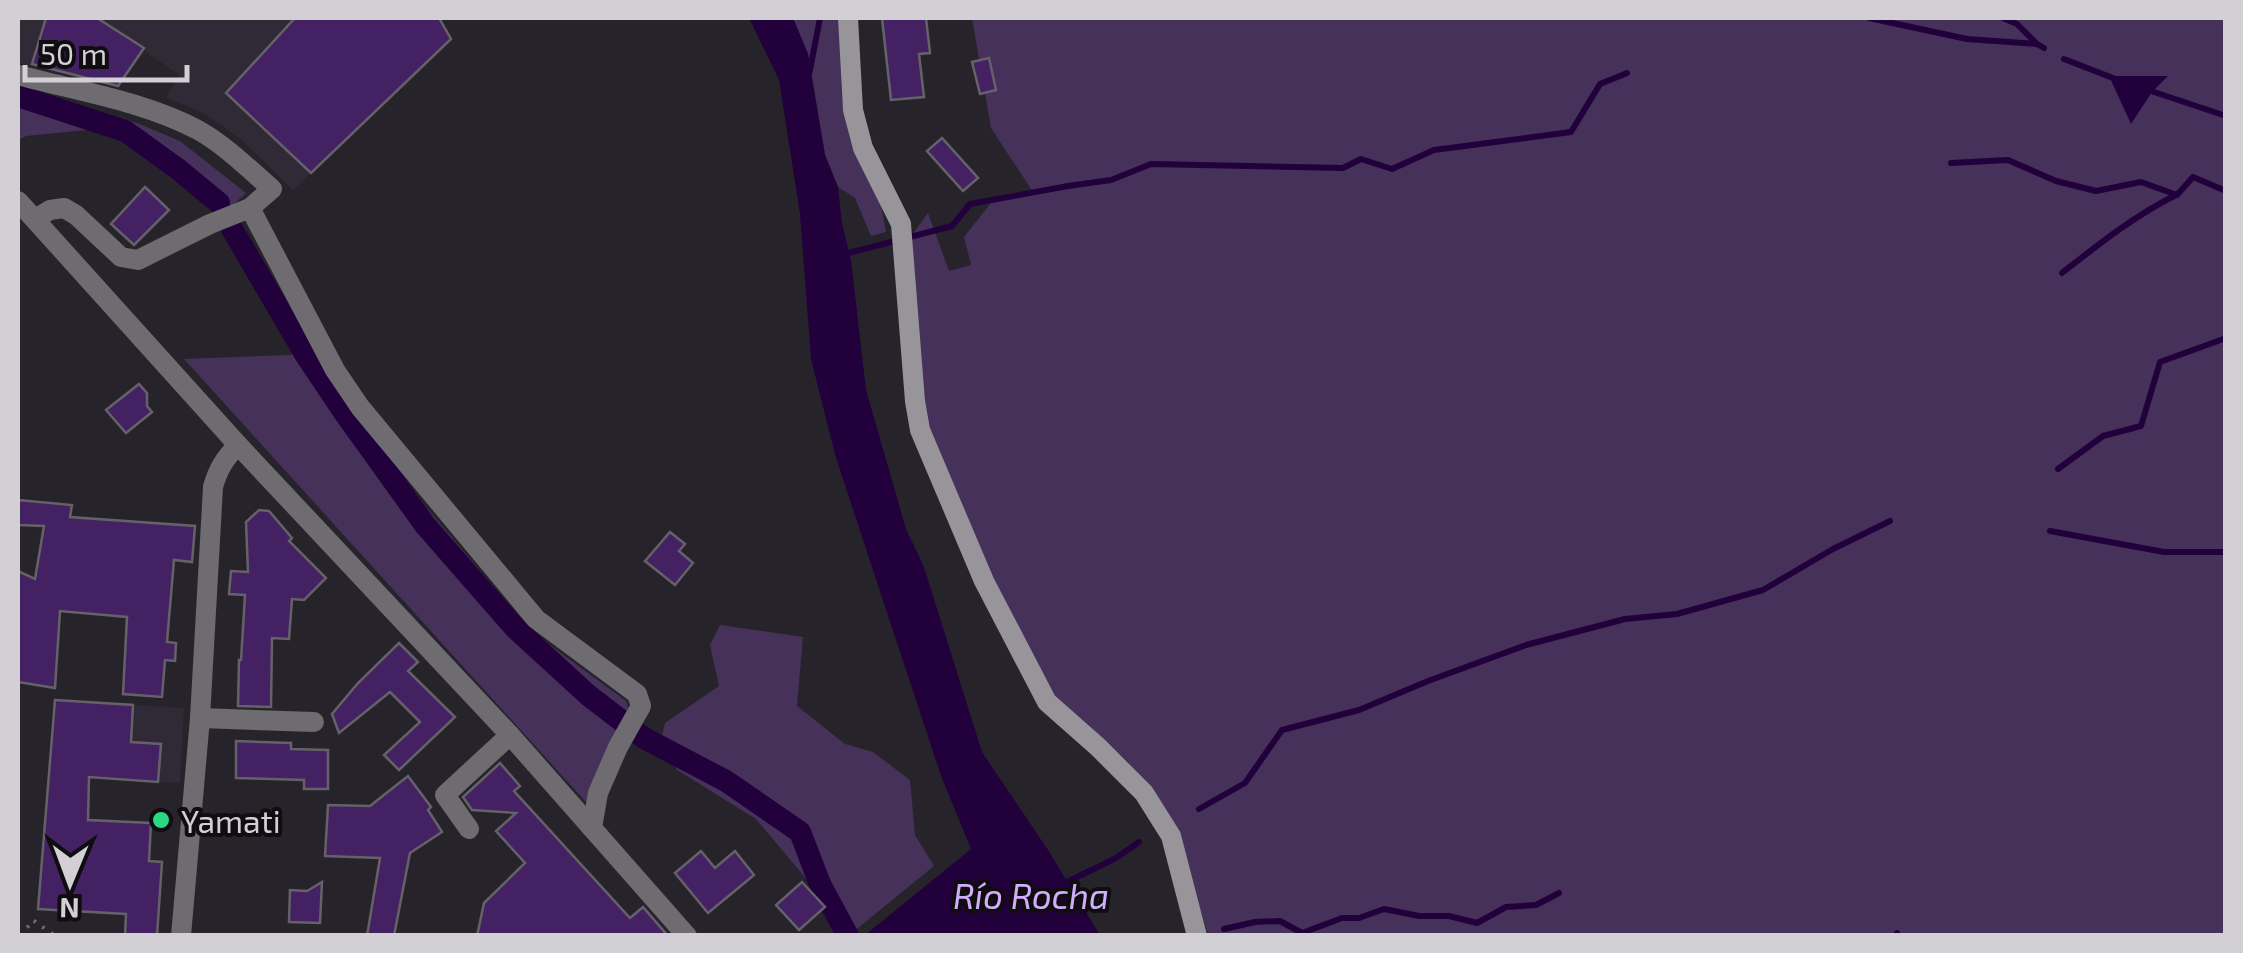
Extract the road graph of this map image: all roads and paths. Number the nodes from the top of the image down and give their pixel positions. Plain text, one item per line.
1 (848, 18) edge
2 (18, 75) edge
3 (18, 201) edge
4 (250, 208) junction
5 (35, 219) junction
6 (238, 445) junction
7 (200, 718) junction
8 (314, 722) dead end
9 (510, 735) junction
10 (592, 828) junction
11 (469, 829) dead end
12 (21, 936) edge
13 (55, 936) edge
14 (181, 936) edge
15 (688, 936) edge
16 (1197, 936) edge

1 - 16 street
2 - 4 street
3 - 5 street
4 - 5 street
4 - 10 street
5 - 6 street
6 - 7 street
6 - 9 street
7 - 8 street
7 - 14 street
9 - 10 street
9 - 11 street
10 - 15 street
12 - 13 path

